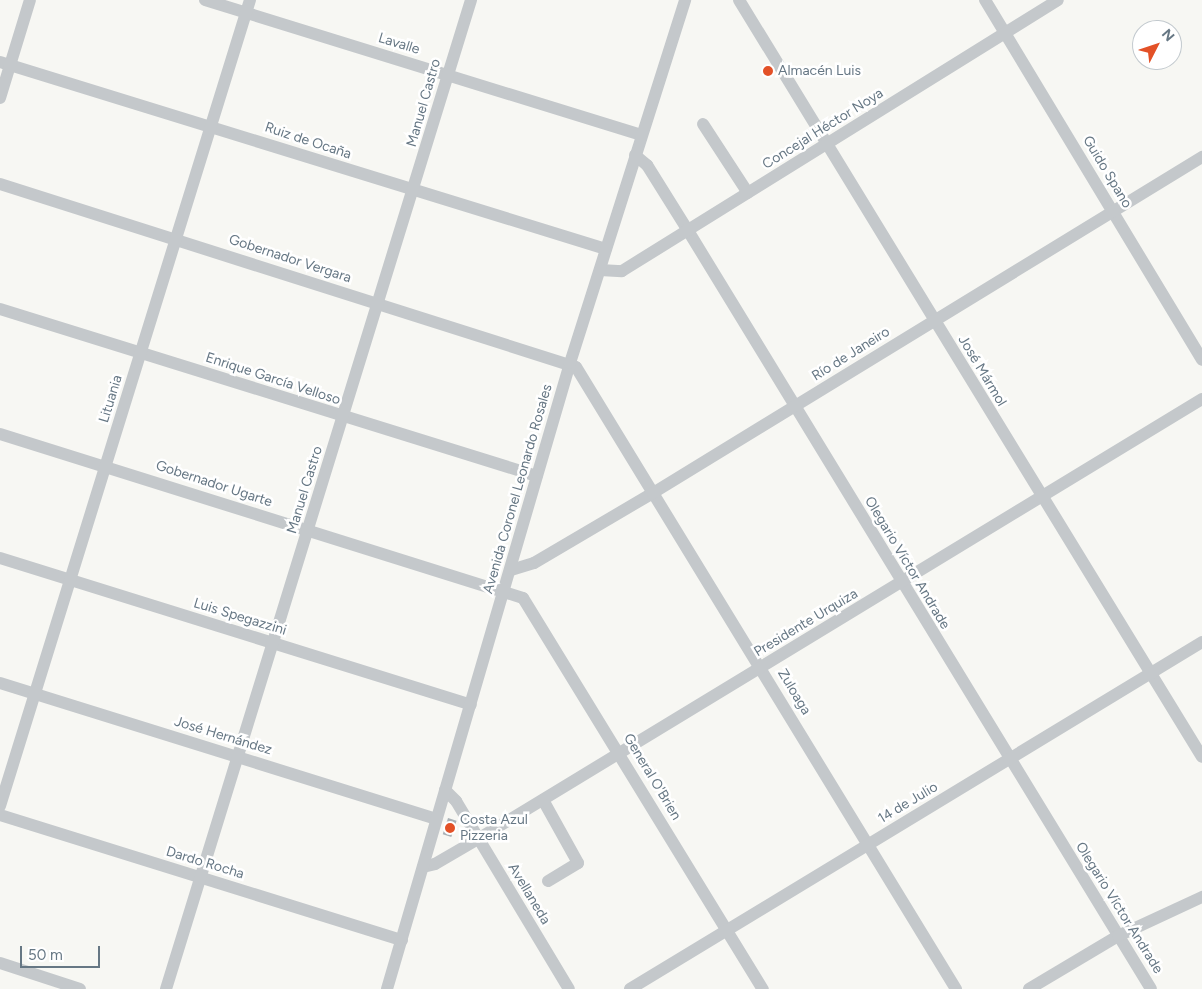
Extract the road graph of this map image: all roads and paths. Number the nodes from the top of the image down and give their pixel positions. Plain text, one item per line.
1 (30, 0) edge
2 (205, 0) edge
3 (250, 0) edge
4 (471, 0) edge
5 (685, 0) edge
6 (739, 0) edge
7 (985, 0) edge
8 (1058, 0) edge
9 (246, 13) junction
10 (1005, 32) junction
11 (5, 63) edge
12 (448, 75) junction
13 (0, 98) edge
14 (703, 124) dead end
15 (211, 126) junction
16 (641, 135) junction
17 (827, 145) junction
18 (635, 155) junction
19 (1202, 157) edge
20 (0, 184) edge
21 (414, 191) junction
22 (748, 193) junction
23 (1113, 211) junction
24 (686, 229) junction
25 (176, 238) junction
26 (606, 249) junction
27 (600, 270) junction
28 (379, 303) junction
29 (0, 310) edge
30 (934, 321) junction
31 (141, 353) junction
32 (1202, 360) edge
33 (570, 364) junction
34 (1202, 398) edge
35 (795, 406) junction
36 (344, 417) junction
37 (0, 434) edge
38 (106, 466) junction
39 (537, 476) junction
40 (653, 492) junction
41 (1042, 498) junction
42 (309, 530) junction
43 (0, 558) edge
44 (511, 570) junction
45 (71, 580) junction
46 (901, 584) junction
47 (505, 591) junction
48 (1202, 642) edge
49 (273, 643) junction
50 (761, 667) junction
51 (1150, 674) junction
52 (0, 683) edge
53 (36, 695) junction
54 (471, 705) junction
55 (620, 753) junction
56 (238, 757) junction
57 (1202, 757) edge
58 (1010, 759) junction
59 (445, 790) junction
60 (543, 800) junction
61 (0, 806) edge
62 (0, 815) edge
63 (436, 819) junction
64 (478, 839) junction
65 (868, 844) junction
66 (423, 867) junction
67 (200, 877) junction
68 (548, 881) dead end
69 (1202, 896) edge
70 (727, 930) junction
71 (1118, 936) junction
72 (402, 940) junction
73 (0, 964) edge
74 (389, 984) edge
75 (80, 989) edge
76 (166, 989) edge
77 (400, 989) edge
78 (569, 989) edge
79 (630, 989) edge
80 (763, 989) edge
81 (956, 989) edge
82 (1029, 989) edge
83 (1151, 989) edge

1 - 11 street
2 - 9 street, Lavalle
3 - 9 street, Lituania
4 - 12 street, Manuel Castro
5 - 16 street, Avenida Coronel Leonardo Rosales
6 - 17 street, José Mármol
7 - 10 street, Guido Spano
8 - 10 street, Concejal Héctor Noya
9 - 12 street, Lavalle
9 - 15 street, Lituania
10 - 17 street, Concejal Héctor Noya
10 - 23 street, Guido Spano
11 - 13 street
11 - 15 street, Ruiz de Ocaña
12 - 16 street, Lavalle
12 - 21 street, Manuel Castro
14 - 22 street
15 - 21 street, Ruiz de Ocaña
15 - 25 street, Lituania
16 - 18 street, Avenida Coronel Leonardo Rosales
17 - 22 street, Concejal Héctor Noya
17 - 30 street, José Mármol
18 - 24 street, Olegario Víctor Andrade
18 - 26 street, Avenida Coronel Leonardo Rosales
19 - 23 street, Río de Janeiro
20 - 25 street, Gobernador Vergara
21 - 26 street, Ruiz de Ocaña
21 - 28 street, Manuel Castro
22 - 24 street, Concejal Héctor Noya
23 - 30 street, Río de Janeiro
23 - 32 street, Guido Spano
24 - 27 street, Concejal Héctor Noya
24 - 35 street, Olegario Víctor Andrade
25 - 28 street, Gobernador Vergara
25 - 31 street, Lituania
26 - 27 street, Avenida Coronel Leonardo Rosales
27 - 33 street, Avenida Coronel Leonardo Rosales
28 - 33 street, Gobernador Vergara
28 - 36 street, Manuel Castro
29 - 31 street, Enrique García Velloso
30 - 35 street, Río de Janeiro
30 - 41 street, José Mármol
31 - 36 street, Enrique García Velloso
31 - 38 street, Lituania
33 - 39 street, Avenida Coronel Leonardo Rosales
33 - 40 street, Zuloaga
34 - 41 street, Presidente Urquiza
35 - 40 street, Río de Janeiro
35 - 46 street, Olegario Víctor Andrade
36 - 39 street, Enrique García Velloso
36 - 42 street, Manuel Castro
37 - 38 street, Gobernador Ugarte
38 - 42 street, Gobernador Ugarte
38 - 45 street, Lituania
39 - 44 street, Avenida Coronel Leonardo Rosales
40 - 44 street, Río de Janeiro
40 - 50 street, Zuloaga
41 - 46 street, Presidente Urquiza
41 - 51 street, José Mármol
42 - 47 street, Gobernador Ugarte
42 - 49 street, Manuel Castro
43 - 45 street, Luis Spegazzini
44 - 47 street, Avenida Coronel Leonardo Rosales
45 - 49 street, Luis Spegazzini
45 - 53 street, Lituania
46 - 50 street, Presidente Urquiza
46 - 58 street, Olegario Víctor Andrade
47 - 54 street, Avenida Coronel Leonardo Rosales
47 - 55 street, General O'Brien
48 - 51 street, 14 de Julio
49 - 54 street, Luis Spegazzini
49 - 56 street, Manuel Castro
50 - 55 street, Presidente Urquiza
50 - 65 street, Zuloaga
51 - 57 street, José Mármol
51 - 58 street, 14 de Julio
52 - 53 street, José Hernández
53 - 56 street, José Hernández
53 - 61 street, Lituania
54 - 59 street, Avenida Coronel Leonardo Rosales
55 - 60 street, Presidente Urquiza
55 - 70 street, General O'Brien
56 - 63 street, José Hernández
56 - 67 street, Manuel Castro
58 - 65 street, 14 de Julio
58 - 71 street, Olegario Víctor Andrade
59 - 63 street, Avenida Coronel Leonardo Rosales
59 - 64 street, Avellaneda
60 - 64 street, Presidente Urquiza
60 - 68 street
62 - 67 street, Dardo Rocha
63 - 66 street, Avenida Coronel Leonardo Rosales
64 - 66 street, Presidente Urquiza
64 - 78 street, Avellaneda
65 - 70 street, 14 de Julio
65 - 81 street, Zuloaga
66 - 72 street, Avenida Coronel Leonardo Rosales
67 - 72 street, Dardo Rocha
67 - 76 street, Manuel Castro
69 - 71 street
70 - 79 street, 14 de Julio
70 - 80 street, General O'Brien
71 - 82 street
71 - 83 street, Olegario Víctor Andrade
72 - 74 street, Avenida Coronel Leonardo Rosales
73 - 75 street
74 - 77 street

